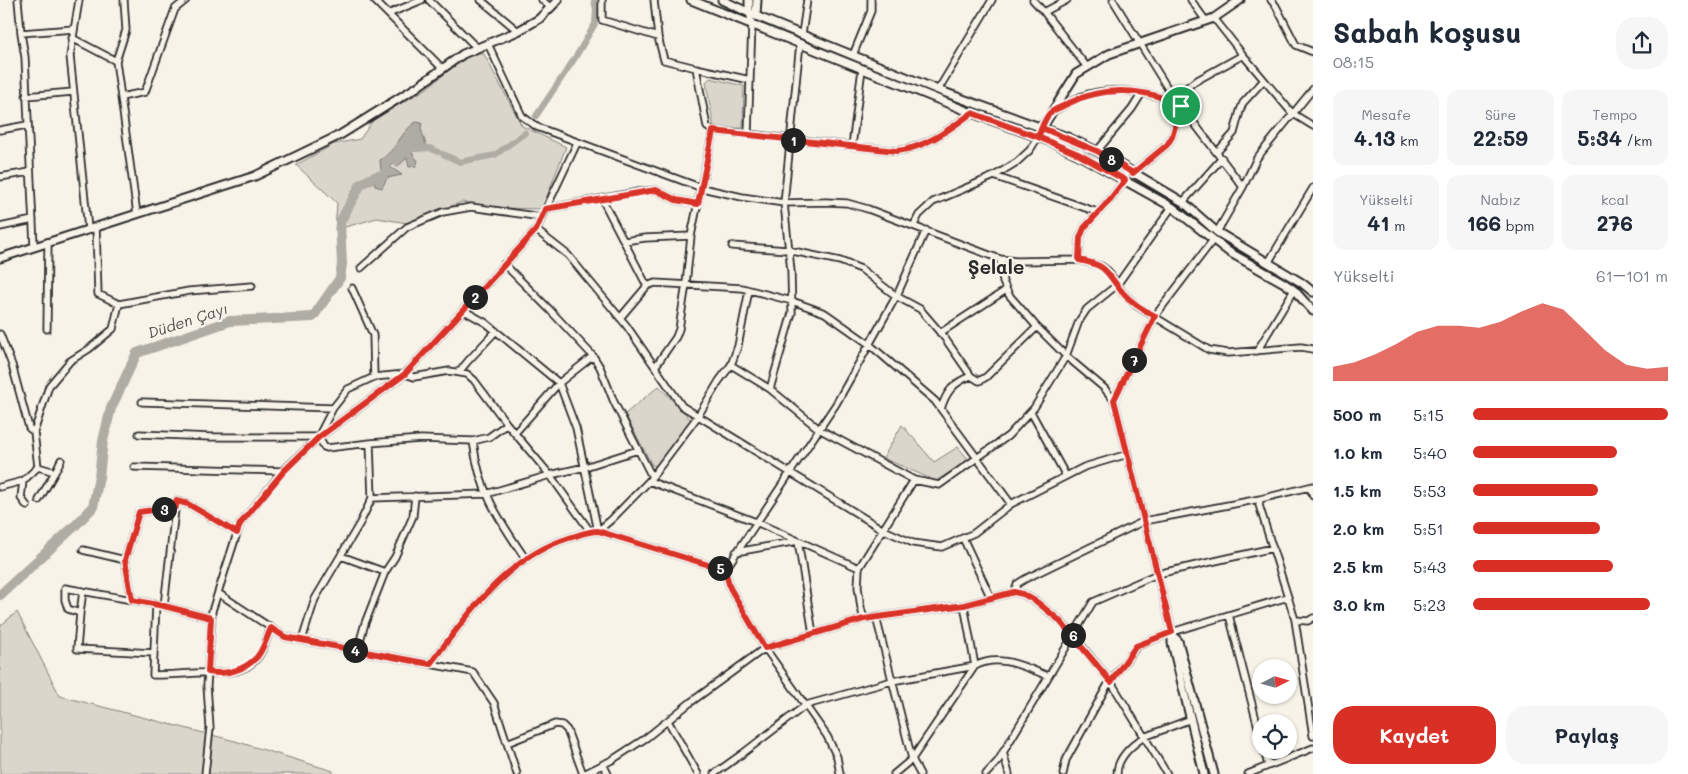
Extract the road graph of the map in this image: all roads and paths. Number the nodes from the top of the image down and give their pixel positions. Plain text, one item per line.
1 (18, 0) edge
2 (79, 0) edge
3 (124, 0) edge
4 (186, 0) edge
5 (374, 0) edge
6 (422, 0) edge
7 (429, 0) edge
8 (482, 0) edge
9 (542, 0) edge
10 (558, 0) edge
11 (602, 0) edge
12 (654, 0) edge
13 (691, 0) edge
14 (722, 0) edge
15 (749, 0) edge
16 (757, 0) edge
17 (807, 0) edge
18 (871, 0) edge
19 (992, 0) edge
20 (1032, 0) edge
21 (1067, 0) edge
22 (1113, 0) edge
23 (1191, 0) edge
24 (1240, 0) edge
25 (1271, 0) edge
26 (551, 8) junction
27 (1044, 12) junction
28 (388, 14) junction
29 (752, 14) junction
30 (1214, 18) junction
31 (1206, 21) junction
32 (752, 24) junction
33 (74, 29) junction
34 (518, 30) junction
35 (21, 33) junction
36 (802, 34) junction
37 (658, 37) junction
38 (72, 38) junction
39 (1140, 43) junction
40 (488, 44) junction
41 (800, 44) junction
42 (477, 48) junction
43 (1313, 52) edge
44 (854, 55) junction
45 (1243, 55) junction
46 (116, 60) junction
47 (1087, 67) junction
48 (443, 68) junction
49 (696, 68) junction
50 (862, 68) junction
51 (750, 80) junction
52 (1263, 81) junction
53 (1313, 89) edge
54 (938, 90) junction
55 (73, 92) junction
56 (1142, 93) junction
57 (26, 96) junction
58 (121, 97) junction
59 (1171, 99) junction
60 (1181, 106) junction
61 (972, 113) junction
62 (1050, 113) junction
63 (1292, 113) junction
64 (27, 125) junction
65 (1313, 126) edge
66 (1042, 128) junction
67 (0, 130) edge
68 (713, 131) junction
69 (748, 134) junction
70 (1038, 137) junction
71 (791, 140) junction
72 (577, 143) junction
73 (852, 146) junction
74 (1097, 151) junction
75 (1217, 152) junction
76 (1222, 158) junction
77 (30, 172) junction
78 (1133, 173) junction
79 (994, 176) junction
80 (0, 177) edge
81 (1125, 180) junction
82 (1243, 187) junction
83 (702, 188) junction
84 (1312, 193) edge
85 (602, 199) junction
86 (1183, 202) junction
87 (784, 203) junction
88 (698, 204) junction
89 (1172, 207) junction
90 (545, 209) junction
91 (1097, 212) junction
92 (138, 214) junction
93 (542, 217) junction
94 (33, 220) junction
95 (914, 225) junction
96 (0, 227) edge
97 (92, 228) junction
98 (536, 230) junction
99 (926, 230) junction
100 (1217, 232) junction
101 (691, 236) junction
102 (1212, 240) junction
103 (624, 241) junction
104 (48, 242) junction
105 (34, 246) junction
106 (732, 246) dead end
107 (788, 250) junction
108 (0, 258) edge
109 (1000, 259) junction
110 (1079, 260) junction
111 (1268, 263) junction
112 (504, 264) junction
113 (361, 268) dead end
114 (686, 284) junction
115 (1117, 285) junction
116 (252, 286) dead end
117 (646, 286) junction
118 (352, 288) dead end
119 (749, 290) junction
120 (1006, 290) junction
121 (1294, 290) junction
122 (1313, 292) edge
123 (896, 296) junction
124 (792, 301) junction
125 (119, 304) junction
126 (463, 310) junction
127 (1313, 311) edge
128 (1155, 316) junction
129 (620, 318) junction
130 (1038, 327) junction
131 (47, 329) dead end
132 (496, 331) junction
133 (940, 333) junction
134 (0, 334) edge
135 (870, 344) junction
136 (1313, 349) edge
137 (1257, 351) junction
138 (593, 356) junction
139 (1066, 356) junction
140 (731, 366) junction
141 (655, 367) junction
142 (459, 372) junction
143 (405, 374) junction
144 (971, 376) junction
145 (374, 377) junction
146 (559, 383) junction
147 (770, 389) junction
148 (1114, 400) junction
149 (142, 402) dead end
150 (333, 408) junction
151 (941, 409) junction
152 (1031, 412) junction
153 (698, 416) junction
154 (507, 424) junction
155 (820, 429) junction
156 (34, 432) junction
157 (139, 434) dead end
158 (515, 434) junction
159 (319, 437) junction
160 (473, 441) junction
161 (370, 443) junction
162 (638, 450) junction
163 (1128, 454) junction
164 (978, 458) junction
165 (61, 460) dead end
166 (38, 467) junction
167 (134, 467) dead end
168 (585, 467) junction
169 (284, 471) junction
170 (55, 472) junction
171 (790, 472) junction
172 (550, 474) junction
173 (1066, 476) junction
174 (650, 479) junction
175 (914, 480) junction
176 (23, 481) junction
177 (0, 487) edge
178 (1312, 487) edge
179 (486, 494) junction
180 (415, 496) junction
181 (1313, 496) edge
182 (372, 498) junction
183 (1260, 499) junction
184 (38, 500) dead end
185 (1011, 504) junction
186 (27, 506) dead end
187 (176, 507) junction
188 (1144, 521) junction
189 (756, 522) junction
190 (883, 529) junction
191 (590, 531) junction
192 (598, 531) junction
193 (237, 533) junction
194 (963, 538) junction
195 (798, 541) junction
196 (1273, 548) junction
197 (83, 550) dead end
198 (736, 552) junction
199 (341, 556) junction
200 (525, 558) junction
201 (125, 560) junction
202 (859, 568) junction
203 (725, 570) junction
204 (386, 572) junction
205 (1157, 574) junction
206 (82, 591) junction
207 (1014, 592) junction
208 (218, 593) junction
209 (1288, 597) junction
210 (991, 598) junction
211 (132, 600) junction
212 (156, 604) junction
213 (964, 605) junction
214 (164, 606) junction
215 (80, 613) junction
216 (1229, 615) junction
217 (876, 617) junction
218 (211, 618) junction
219 (864, 619) junction
220 (1295, 620) junction
221 (1311, 621) edge
222 (271, 628) junction
223 (812, 634) junction
224 (1172, 634) junction
225 (1073, 635) junction
226 (302, 640) junction
227 (765, 648) junction
228 (357, 651) junction
229 (154, 653) junction
230 (430, 664) junction
231 (975, 666) junction
232 (208, 672) junction
233 (1048, 676) junction
234 (892, 681) junction
235 (1111, 682) junction
236 (806, 705) junction
237 (1255, 714) edge
238 (1191, 719) junction
239 (668, 721) junction
240 (1313, 736) edge
241 (1144, 737) junction
242 (507, 743) junction
243 (1313, 748) edge
244 (1003, 752) junction
245 (912, 759) junction
246 (1266, 759) edge
247 (603, 764) junction
248 (1268, 766) junction
249 (205, 774) edge
250 (517, 774) edge
251 (583, 774) edge
252 (608, 774) edge
253 (698, 774) edge
254 (714, 774) edge
255 (840, 774) edge
256 (894, 774) edge
257 (920, 774) edge
258 (986, 774) edge
259 (1009, 774) edge
260 (1062, 774) edge
261 (1117, 774) edge
262 (1167, 774) edge
263 (1204, 774) edge
264 (1214, 774) edge
265 (1248, 774) edge

1 - 35 street
2 - 33 street
3 - 46 street
4 - 58 street
5 - 28 street
6 - 28 street
7 - 42 street
8 - 34 street
9 - 26 street
10 - 26 street
11 - 37 street
12 - 37 street
13 - 32 street
14 - 29 street
15 - 29 street
16 - 29 street
17 - 36 street
18 - 44 street
19 - 54 street
20 - 27 street
21 - 27 street
22 - 39 street
23 - 31 street
24 - 30 street
25 - 43 street
26 - 34 street
27 - 47 street
28 - 48 street
29 - 32 street
29 - 36 street
30 - 31 street
30 - 45 street
31 - 39 street
32 - 41 street
32 - 51 street
33 - 35 street
33 - 38 street
34 - 40 street
35 - 57 street
36 - 44 street
37 - 49 street
38 - 46 street
38 - 55 street
39 - 47 street
39 - 59 street
40 - 42 street
40 - 72 street
41 - 50 street
41 - 71 street
42 - 48 street
44 - 54 street
45 - 52 street
45 - 59 street
46 - 58 street
47 - 62 street
48 - 92 street
49 - 51 street
49 - 68 street
50 - 61 street
50 - 73 street
51 - 69 street
52 - 63 street
52 - 75 street
53 - 63 street
54 - 66 street
55 - 57 street
55 - 97 street
56 - 59 street
56 - 62 street
56 - 74 street
57 - 64 street
58 - 92 street
59 - 60 street
60 - 75 street
60 - 78 street
61 - 70 street
61 - 73 street
62 - 66 street
63 - 65 street
63 - 82 street
64 - 67 street
64 - 77 street
66 - 70 street
66 - 74 street
68 - 69 street
68 - 83 street
69 - 71 street
70 - 79 street
70 - 81 street
71 - 73 street
71 - 87 street
72 - 83 street
72 - 90 street
74 - 78 street
75 - 76 street
76 - 82 street
76 - 86 street
77 - 80 street
77 - 94 street
78 - 86 street
79 - 91 street
79 - 95 street
81 - 89 street
81 - 91 street
82 - 100 street
83 - 87 street
83 - 88 street
84 - 111 street
85 - 88 street
85 - 90 street
85 - 103 street
86 - 100 street
87 - 95 street
87 - 107 street
88 - 101 street
89 - 102 street
89 - 115 street
90 - 93 street
91 - 110 street
92 - 97 street
93 - 98 street
93 - 113 street
94 - 96 street
94 - 105 street
95 - 99 street
97 - 104 street
97 - 125 street
98 - 112 street
98 - 129 street
99 - 109 street
99 - 123 street
100 - 111 street
101 - 103 street
101 - 114 street
102 - 121 street
102 - 128 street
103 - 117 street
104 - 105 street
104 - 131 street
105 - 108 street
106 - 107 street
107 - 123 street
107 - 124 street
109 - 110 street
109 - 120 street
110 - 115 street
111 - 122 street
112 - 126 street
112 - 138 street
114 - 117 street
114 - 119 street
114 - 141 street
115 - 128 street
115 - 139 street
116 - 125 street
117 - 129 street
118 - 145 street
119 - 124 street
119 - 140 street
120 - 130 street
120 - 133 street
121 - 127 street
121 - 137 street
123 - 133 street
123 - 135 street
124 - 135 street
124 - 147 street
125 - 156 street
126 - 132 street
126 - 143 street
128 - 137 street
128 - 148 street
129 - 141 street
130 - 139 street
130 - 144 street
132 - 142 street
132 - 146 street
133 - 144 street
134 - 156 street
135 - 151 street
135 - 155 street
136 - 137 street
138 - 146 street
138 - 162 street
139 - 148 street
139 - 152 street
140 - 147 street
140 - 153 street
141 - 153 street
142 - 143 street
142 - 154 street
143 - 145 street
143 - 159 street
144 - 151 street
145 - 150 street
146 - 158 street
146 - 168 street
147 - 155 street
148 - 163 street
149 - 150 street
150 - 159 street
151 - 164 street
152 - 164 street
152 - 173 street
153 - 171 street
153 - 174 street
154 - 158 street
154 - 160 street
155 - 171 street
155 - 175 street
156 - 166 street
157 - 159 street
158 - 172 street
159 - 161 street
159 - 169 street
160 - 161 street
160 - 179 street
161 - 182 street
162 - 168 street
162 - 174 street
163 - 173 street
163 - 188 street
164 - 175 street
164 - 185 street
165 - 170 street
166 - 170 street
166 - 176 street
167 - 169 street
168 - 172 street
168 - 192 street
169 - 193 street
170 - 184 street
171 - 189 street
171 - 190 street
172 - 179 street
172 - 191 street
173 - 185 street
174 - 189 street
174 - 192 street
175 - 190 street
176 - 177 street
176 - 186 street
178 - 181 street
178 - 183 street
179 - 180 street
179 - 200 street
180 - 182 street
180 - 204 street
182 - 199 street
183 - 188 street
183 - 196 street
185 - 194 street
187 - 193 street
187 - 201 street
187 - 214 street
188 - 205 street
188 - 207 street
189 - 195 street
189 - 198 street
190 - 194 street
190 - 202 street
191 - 192 street
191 - 200 street
192 - 203 street
193 - 208 street
194 - 210 street
195 - 198 street
195 - 202 street
195 - 223 street
196 - 205 street
196 - 209 street
197 - 201 street
198 - 203 street
199 - 204 street
199 - 226 street
200 - 230 street
201 - 211 street
202 - 219 street
203 - 227 street
204 - 228 street
205 - 224 street
205 - 225 street
206 - 211 street
206 - 215 street
206 - 215 street
207 - 210 street
207 - 225 street
208 - 218 street
208 - 222 street
209 - 216 street
209 - 220 street
210 - 213 street
211 - 212 street
212 - 214 street
212 - 229 street
213 - 217 street
213 - 231 street
214 - 218 street
215 - 229 street
216 - 224 street
216 - 237 street
217 - 219 street
217 - 234 street
218 - 232 street
219 - 223 street
220 - 221 street
220 - 240 street
222 - 226 street
222 - 232 street
223 - 227 street
224 - 235 street
224 - 238 street
224 - 264 street
225 - 233 street
225 - 235 street
226 - 228 street
227 - 236 street
227 - 239 street
228 - 230 street
229 - 232 street
230 - 242 street
231 - 233 street
231 - 234 street
231 - 245 street
232 - 249 street
233 - 244 street
234 - 236 street
234 - 245 street
235 - 241 street
235 - 260 street
236 - 254 street
236 - 255 street
238 - 241 street
238 - 263 street
239 - 247 street
239 - 253 street
241 - 261 street
241 - 262 street
242 - 250 street
242 - 251 street
243 - 248 street
244 - 258 street
244 - 259 street
245 - 256 street
245 - 257 street
246 - 248 street
247 - 251 street
247 - 252 street
248 - 265 street

